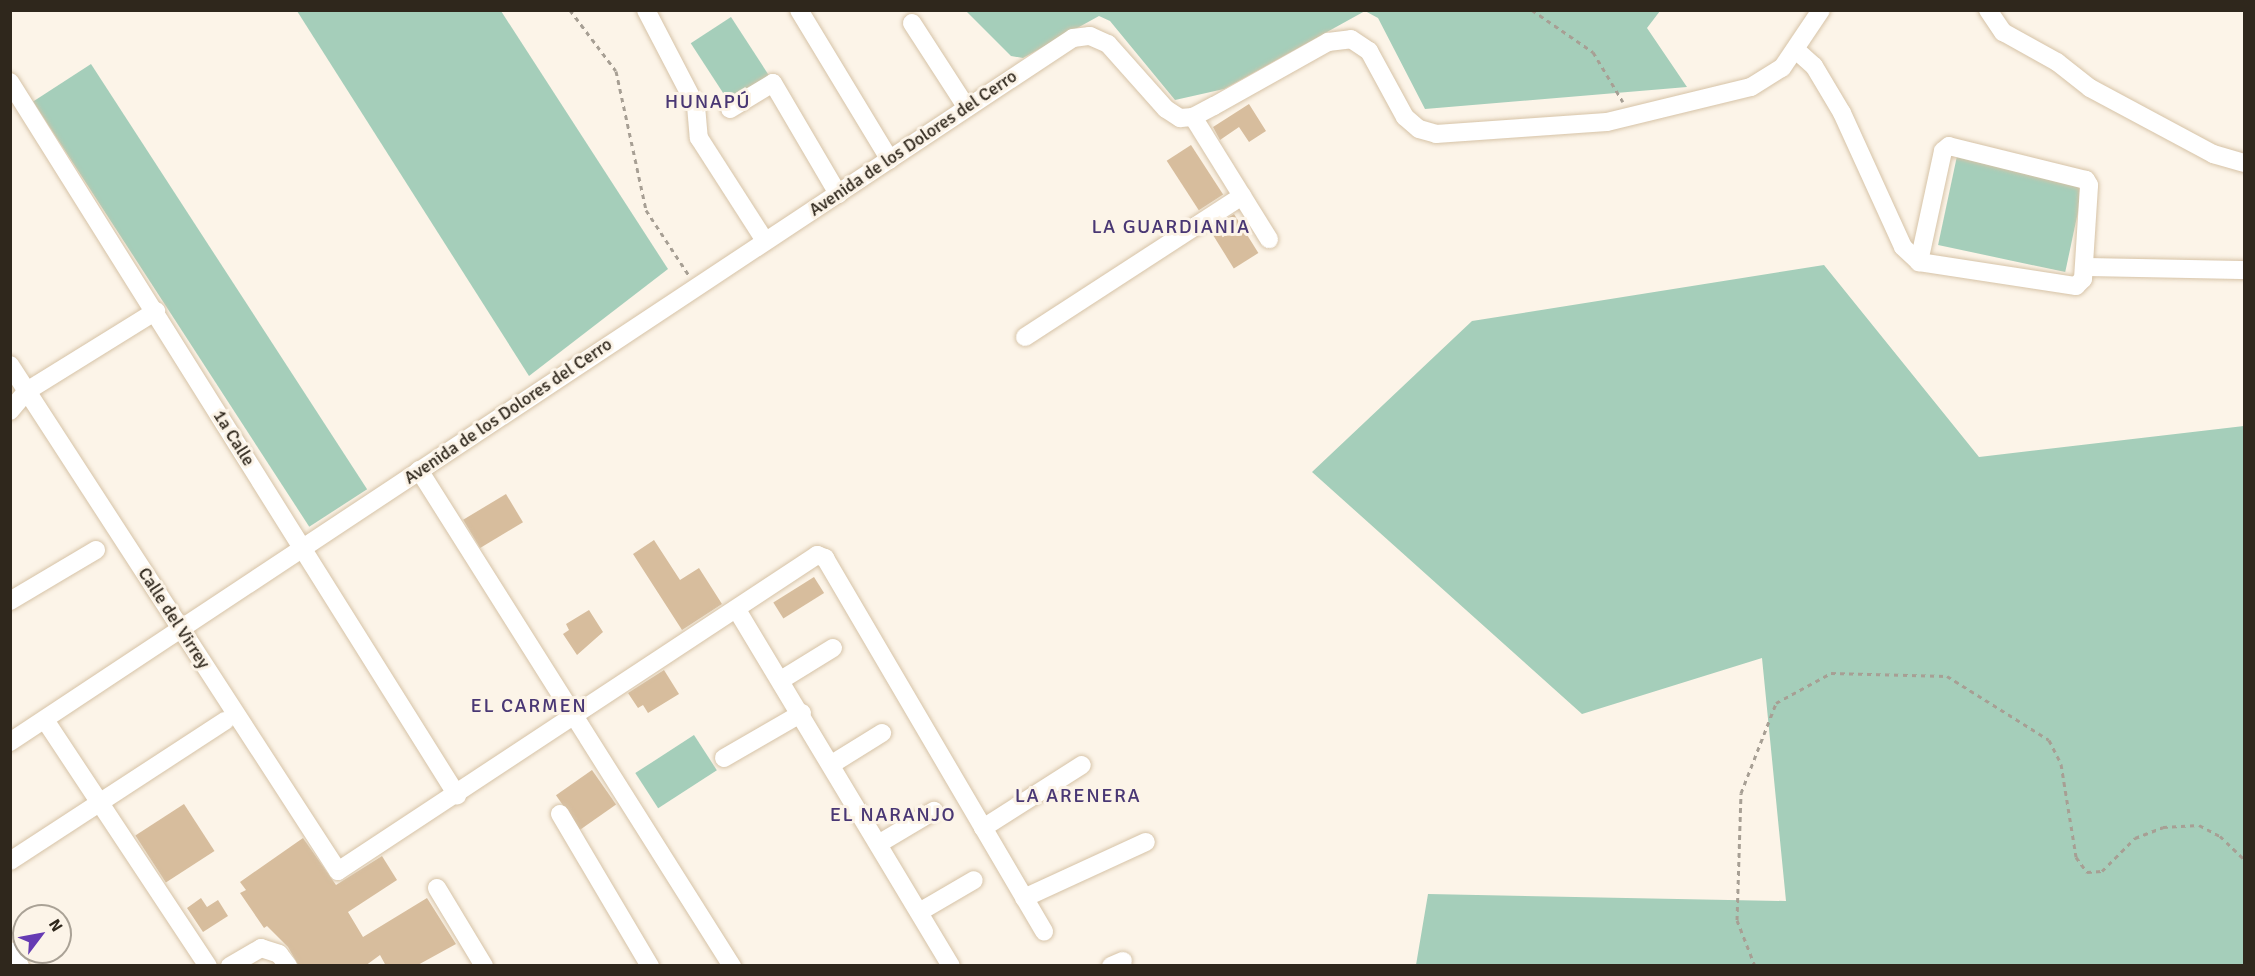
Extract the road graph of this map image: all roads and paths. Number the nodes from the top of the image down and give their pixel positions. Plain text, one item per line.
1 (570, 10) edge
2 (646, 10) edge
3 (799, 10) edge
4 (1532, 10) edge
5 (1988, 10) edge
6 (1814, 14) edge
7 (912, 22) dead end
8 (1796, 50) junction
9 (10, 82) edge
10 (967, 108) junction
11 (730, 109) dead end
12 (1631, 116) junction
13 (1192, 117) junction
14 (890, 160) junction
15 (2244, 163) edge
16 (838, 194) junction
17 (1242, 196) junction
18 (1269, 239) dead end
19 (765, 241) junction
20 (1919, 262) junction
21 (2084, 267) junction
22 (2244, 270) edge
23 (696, 286) junction
24 (156, 311) junction
25 (1025, 337) dead end
26 (10, 365) edge
27 (27, 391) junction
28 (10, 411) edge
29 (419, 470) junction
30 (302, 547) junction
31 (96, 550) dead end
32 (10, 601) edge
33 (737, 610) junction
34 (181, 628) junction
35 (833, 648) dead end
36 (781, 680) junction
37 (802, 712) junction
38 (577, 715) junction
39 (45, 720) junction
40 (225, 721) dead end
41 (882, 733) dead end
42 (10, 742) edge
43 (724, 758) dead end
44 (832, 764) junction
45 (1082, 765) dead end
46 (457, 795) junction
47 (100, 803) junction
48 (934, 811) dead end
49 (560, 814) dead end
50 (983, 828) junction
51 (1146, 842) dead end
52 (880, 843) junction
53 (2244, 859) edge
54 (10, 861) edge
55 (975, 880) dead end
56 (437, 888) dead end
57 (1024, 898) junction
58 (921, 911) junction
59 (1044, 932) dead end
60 (10, 951) edge
61 (20, 966) edge
62 (208, 966) edge
63 (230, 966) edge
64 (288, 966) edge
65 (484, 966) edge
66 (650, 966) edge
67 (732, 966) edge
68 (951, 966) edge
69 (1755, 966) edge

1 - 23 path
2 - 19 street
3 - 14 street
4 - 12 path
5 - 15 street
6 - 8 street
7 - 10 street
8 - 12 street
8 - 20 street
9 - 24 street, 1a Calle
10 - 13 street, Avenida de los Dolores del Cerro
10 - 14 street, Avenida de los Dolores del Cerro
11 - 16 street
12 - 13 street
13 - 17 street
14 - 16 street, Avenida de los Dolores del Cerro
16 - 19 street, Avenida de los Dolores del Cerro
17 - 18 street
17 - 25 street
19 - 23 street, Avenida de los Dolores del Cerro
20 - 21 street
20 - 21 street
21 - 22 street
23 - 29 street, Avenida de los Dolores del Cerro
24 - 27 street
24 - 30 street, 1a Calle
26 - 27 street, Calle del Virrey
27 - 28 street
27 - 34 street, Calle del Virrey
29 - 30 street, Avenida de los Dolores del Cerro
29 - 38 street
30 - 34 street, Avenida de los Dolores del Cerro
30 - 46 street, 1a Calle
31 - 32 street
33 - 36 street
33 - 38 street
33 - 50 street
34 - 39 street, Avenida de los Dolores del Cerro
34 - 46 street, Calle del Virrey
35 - 36 street
36 - 37 street
37 - 43 street
37 - 44 street
38 - 46 street
38 - 67 street
39 - 42 street, Avenida de los Dolores del Cerro
39 - 47 street
40 - 47 street
41 - 44 street
44 - 52 street
45 - 50 street
47 - 54 street
47 - 62 street
48 - 52 street
49 - 66 street
50 - 57 street
51 - 57 street
52 - 58 street
53 - 69 path
55 - 58 street
56 - 65 street
57 - 59 street
58 - 68 street
60 - 61 street
63 - 64 street

